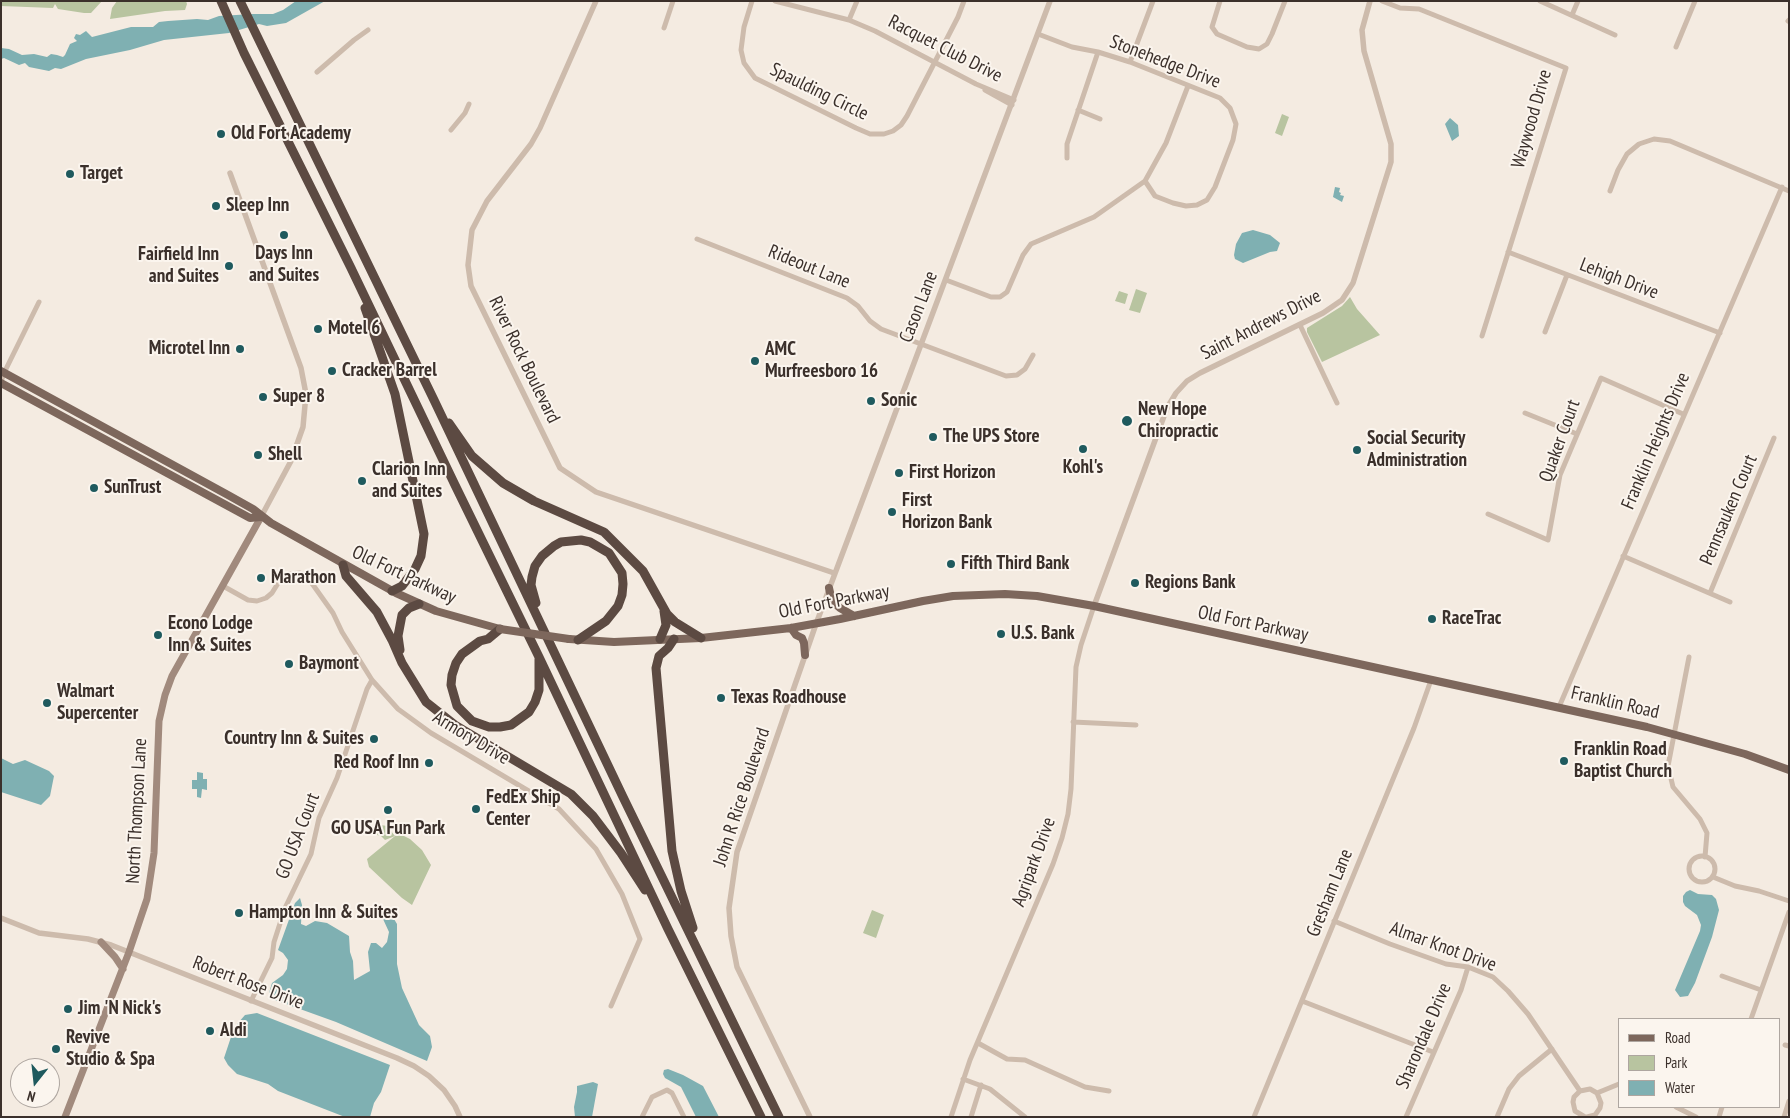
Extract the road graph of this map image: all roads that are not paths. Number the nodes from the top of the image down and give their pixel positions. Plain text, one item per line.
1 (221, 1) edge
2 (240, 1) edge
3 (596, 1) edge
4 (673, 1) edge
5 (752, 1) edge
6 (775, 1) edge
7 (857, 1) edge
8 (964, 1) edge
9 (1050, 1) edge
10 (1154, 1) edge
11 (1220, 1) edge
12 (1284, 1) edge
13 (1370, 1) edge
14 (1382, 1) edge
15 (1540, 1) edge
16 (1578, 1) edge
17 (1695, 1) edge
18 (1572, 15) junction
19 (849, 20) junction
20 (664, 28) dead end
21 (368, 30) dead end
22 (1038, 34) junction
23 (1615, 35) dead end
24 (1676, 47) dead end
25 (1098, 52) junction
26 (935, 62) junction
27 (1130, 62) junction
28 (316, 72) dead end
29 (1188, 86) junction
30 (1013, 102) junction
31 (468, 104) dead end
32 (1078, 110) junction
33 (1100, 119) dead end
34 (451, 130) dead end
35 (1067, 158) dead end
36 (230, 173) dead end
37 (1145, 181) junction
38 (1782, 187) junction
39 (1610, 191) dead end
40 (1789, 191) edge
41 (697, 240) dead end
42 (1508, 252) junction
43 (351, 268) junction
44 (1567, 275) junction
45 (946, 280) junction
46 (39, 302) dead end
47 (1300, 326) junction
48 (1545, 332) dead end
49 (1720, 333) junction
50 (1482, 336) dead end
51 (921, 344) junction
52 (1033, 355) dead end
53 (2, 372) edge
54 (1, 382) edge
55 (434, 400) junction
56 (1337, 403) dead end
57 (1525, 413) dead end
58 (1683, 414) junction
59 (1577, 434) junction
60 (1774, 438) dead end
61 (1488, 514) dead end
62 (261, 517) junction
63 (1623, 556) junction
64 (343, 564) junction
65 (834, 573) junction
66 (223, 586) junction
67 (829, 588) junction
68 (392, 591) junction
69 (1710, 593) junction
70 (659, 600) junction
71 (1730, 602) dead end
72 (419, 604) junction
73 (1094, 606) junction
74 (854, 616) junction
75 (538, 620) junction
76 (816, 624) junction
77 (791, 628) junction
78 (500, 629) junction
79 (701, 638) junction
80 (574, 639) junction
81 (660, 639) junction
82 (674, 639) junction
83 (805, 655) junction
84 (539, 656) junction
85 (1689, 657) dead end
86 (372, 680) junction
87 (411, 680) junction
88 (1431, 680) junction
89 (1559, 707) junction
90 (1073, 722) junction
91 (1136, 725) dead end
92 (1674, 733) junction
93 (1789, 770) edge
94 (1705, 856) junction
95 (1713, 877) junction
96 (1789, 901) edge
97 (1789, 912) edge
98 (1, 918) edge
99 (1334, 921) junction
100 (668, 928) junction
101 (101, 942) junction
102 (129, 952) junction
103 (700, 953) junction
104 (1468, 967) junction
105 (122, 969) junction
106 (1722, 976) dead end
107 (1760, 990) junction
108 (251, 1001) junction
109 (1302, 1001) junction
110 (611, 1006) dead end
111 (1751, 1018) edge
112 (978, 1043) junction
113 (1552, 1049) junction
114 (1433, 1052) junction
115 (963, 1079) junction
116 (1618, 1084) edge
117 (980, 1085) junction
118 (1108, 1091) dead end
119 (1580, 1091) junction
120 (1597, 1093) junction
121 (1789, 1101) edge
122 (1678, 1108) edge
123 (1576, 1115) edge
124 (1596, 1116) edge
125 (65, 1117) edge
126 (460, 1117) edge
127 (642, 1117) edge
128 (684, 1117) edge
129 (761, 1117) edge
130 (779, 1117) edge
131 (810, 1117) edge
132 (951, 1117) edge
133 (971, 1117) edge
134 (1025, 1117) edge
135 (1254, 1117) edge
136 (1406, 1117) edge
137 (1497, 1117) edge
138 (1586, 1117) edge
139 (1696, 1117) edge
140 (1784, 1117) edge

1 - 43 highway
2 - 55 highway
3 - 65 street, River Rock Boulevard
4 - 20 street
5 - 26 street, Spaulding Circle
6 - 19 street, Racquet Club Drive
7 - 19 street
8 - 26 street, Spaulding Circle
9 - 22 street, Cason Lane
10 - 27 street
11 - 12 street
13 - 47 street, Saint Andrews Drive
14 - 42 street, Waywood Drive
15 - 18 street
16 - 18 street
17 - 24 street
18 - 23 street
19 - 26 street, Racquet Club Drive
21 - 28 street
22 - 25 street, Stonehedge Drive
22 - 30 street, Cason Lane
25 - 27 street, Stonehedge Drive
25 - 32 street
26 - 30 street, Racquet Club Drive
27 - 29 street, Stonehedge Drive
29 - 37 street
29 - 37 street, Stonehedge Drive
30 - 45 street, Cason Lane
31 - 34 street
32 - 33 street
32 - 35 street
36 - 62 street
37 - 45 street
38 - 39 street
38 - 40 street
38 - 49 street, Franklin Heights Drive
41 - 51 street, Rideout Lane
42 - 44 street, Lehigh Drive
42 - 50 street, Waywood Drive
43 - 68 highway
43 - 84 highway
44 - 48 street
44 - 49 street, Lehigh Drive
45 - 51 street, Cason Lane
46 - 53 street
47 - 56 street
47 - 73 street, Saint Andrews Drive
49 - 58 street, Franklin Heights Drive
51 - 52 street, Rideout Lane
51 - 65 street, Cason Lane
53 - 54 street
53 - 62 main road, Old Fort Parkway
54 - 62 main road, Old Fort Parkway
55 - 70 highway
55 - 75 highway
57 - 59 street
58 - 59 street, Quaker Court
58 - 63 street, Franklin Heights Drive
59 - 61 street, Quaker Court
60 - 69 street, Pennsauken Court
62 - 64 main road, Old Fort Parkway
62 - 66 main road, North Thompson Lane
63 - 69 street
63 - 89 street, Franklin Heights Drive
64 - 68 main road, Old Fort Parkway
64 - 87 highway
65 - 67 street, Cason Lane
66 - 86 street, Armory Drive
66 - 102 main road, North Thompson Lane
67 - 74 main road
67 - 76 street, Cason Lane
68 - 72 main road, Old Fort Parkway
69 - 71 street
70 - 79 highway
70 - 81 highway
72 - 78 main road, Old Fort Parkway
72 - 87 highway
73 - 74 main road, Old Fort Parkway
73 - 88 main road, Old Fort Parkway
73 - 90 street, Agripark Drive
74 - 76 main road, Old Fort Parkway
75 - 80 highway
75 - 103 highway
76 - 77 main road, Old Fort Parkway
76 - 83 street, John R Rice Boulevard
77 - 79 main road, Old Fort Parkway
77 - 83 main road
78 - 80 main road, Old Fort Parkway, bridge
78 - 84 highway
79 - 82 main road, Old Fort Parkway
80 - 81 main road, Old Fort Parkway
81 - 82 main road, Old Fort Parkway
82 - 103 highway
83 - 131 street, John R Rice Boulevard
84 - 100 highway
85 - 92 street
86 - 108 street, GO USA Court
86 - 110 street, Armory Drive
87 - 100 highway
88 - 89 main road, Franklin Road
88 - 99 street, Gresham Lane
89 - 92 main road, Franklin Road
90 - 91 street
90 - 112 street, Agripark Drive
92 - 93 main road, Franklin Road
92 - 94 street
94 - 95 street
94 - 95 street
95 - 96 street
97 - 107 street
98 - 101 street, Robert Rose Drive
99 - 104 street, Almar Knot Drive
99 - 109 street, Gresham Lane
100 - 129 highway
101 - 102 street, Robert Rose Drive
101 - 105 main road
102 - 105 main road, North Thompson Lane
102 - 108 street, Robert Rose Drive
103 - 130 highway
104 - 113 street, Almar Knot Drive
104 - 114 street, Sharondale Drive
105 - 125 main road, North Thompson Lane
106 - 107 street
107 - 111 street
108 - 126 street, Robert Rose Drive
109 - 114 street
109 - 135 street, Gresham Lane
112 - 115 street, Agripark Drive
112 - 118 street
113 - 119 street, Almar Knot Drive
113 - 137 street
114 - 136 street, Sharondale Drive
115 - 117 street
115 - 132 street, Agripark Drive
116 - 120 street
117 - 133 street
117 - 134 street
119 - 120 street
119 - 123 street
120 - 124 street
121 - 140 street
122 - 139 street
123 - 138 street
124 - 138 street
127 - 128 street

